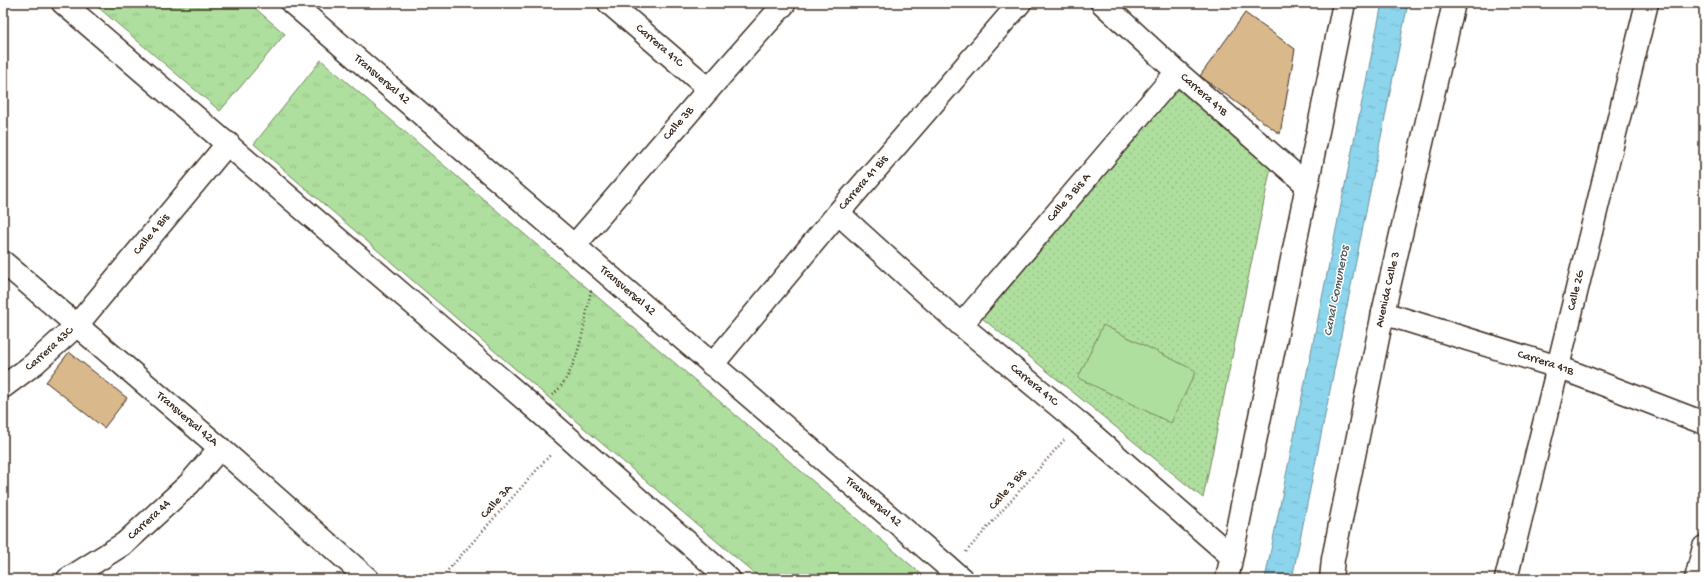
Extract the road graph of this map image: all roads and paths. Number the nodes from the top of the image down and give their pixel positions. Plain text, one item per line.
1 (63, 3) edge
2 (292, 3) edge
3 (609, 3) edge
4 (785, 3) edge
5 (1020, 3) edge
6 (1102, 3) edge
7 (1344, 3) edge
8 (1454, 3) edge
9 (1647, 3) edge
10 (1177, 72) junction
11 (708, 89) junction
12 (228, 143) junction
13 (1307, 185) junction
14 (838, 213) junction
15 (574, 246) junction
16 (3, 262) edge
17 (597, 267) junction
18 (1383, 313) junction
19 (961, 324) junction
20 (77, 326) junction
21 (712, 365) junction
22 (1558, 367) junction
23 (3, 387) edge
24 (537, 410) junction
25 (1078, 423) junction
26 (1704, 423) edge
27 (567, 436) junction
28 (220, 448) junction
29 (1704, 548) edge
30 (1231, 556) junction
31 (957, 574) edge
32 (80, 576) edge
33 (368, 579) edge
34 (440, 579) edge
35 (729, 579) edge
36 (1227, 579) edge
37 (1331, 579) edge
38 (1506, 579) edge
39 (1696, 579) edge

1 - 12 street
2 - 15 street, Transversal 42
3 - 11 street, Carrera 41C
4 - 11 street, Calle 3B
5 - 14 street, Carrera 41 Bis
6 - 10 street, Carrera 41B
7 - 13 street
8 - 18 street, Avenida Calle 3
9 - 22 street, Calle 2G
10 - 13 street, Carrera 41B
10 - 19 street, Calle 3 Bis A
11 - 15 street, Calle 3B
12 - 20 street, Calle 4 Bis
12 - 24 street
13 - 30 street
14 - 19 street, Carrera 41C
14 - 21 street, Carrera 41 Bis
15 - 17 street, Transversal 42
16 - 20 street, Transversal 42A
17 - 21 street, Transversal 42
17 - 24 path
18 - 22 street, Carrera 41B
18 - 37 street, Avenida Calle 3
19 - 25 street, Carrera 41C
20 - 23 street, Carrera 43C
20 - 28 street, Transversal 42A
21 - 31 street, Transversal 42
22 - 26 street, Carrera 41B
22 - 38 street, Calle 2G
24 - 27 street
25 - 30 street, Carrera 41C
25 - 31 path, Calle 3 Bis
27 - 34 path, Calle 3A
27 - 35 street
28 - 32 street, Carrera 44
28 - 33 street, Transversal 42A
29 - 39 street
30 - 36 street

